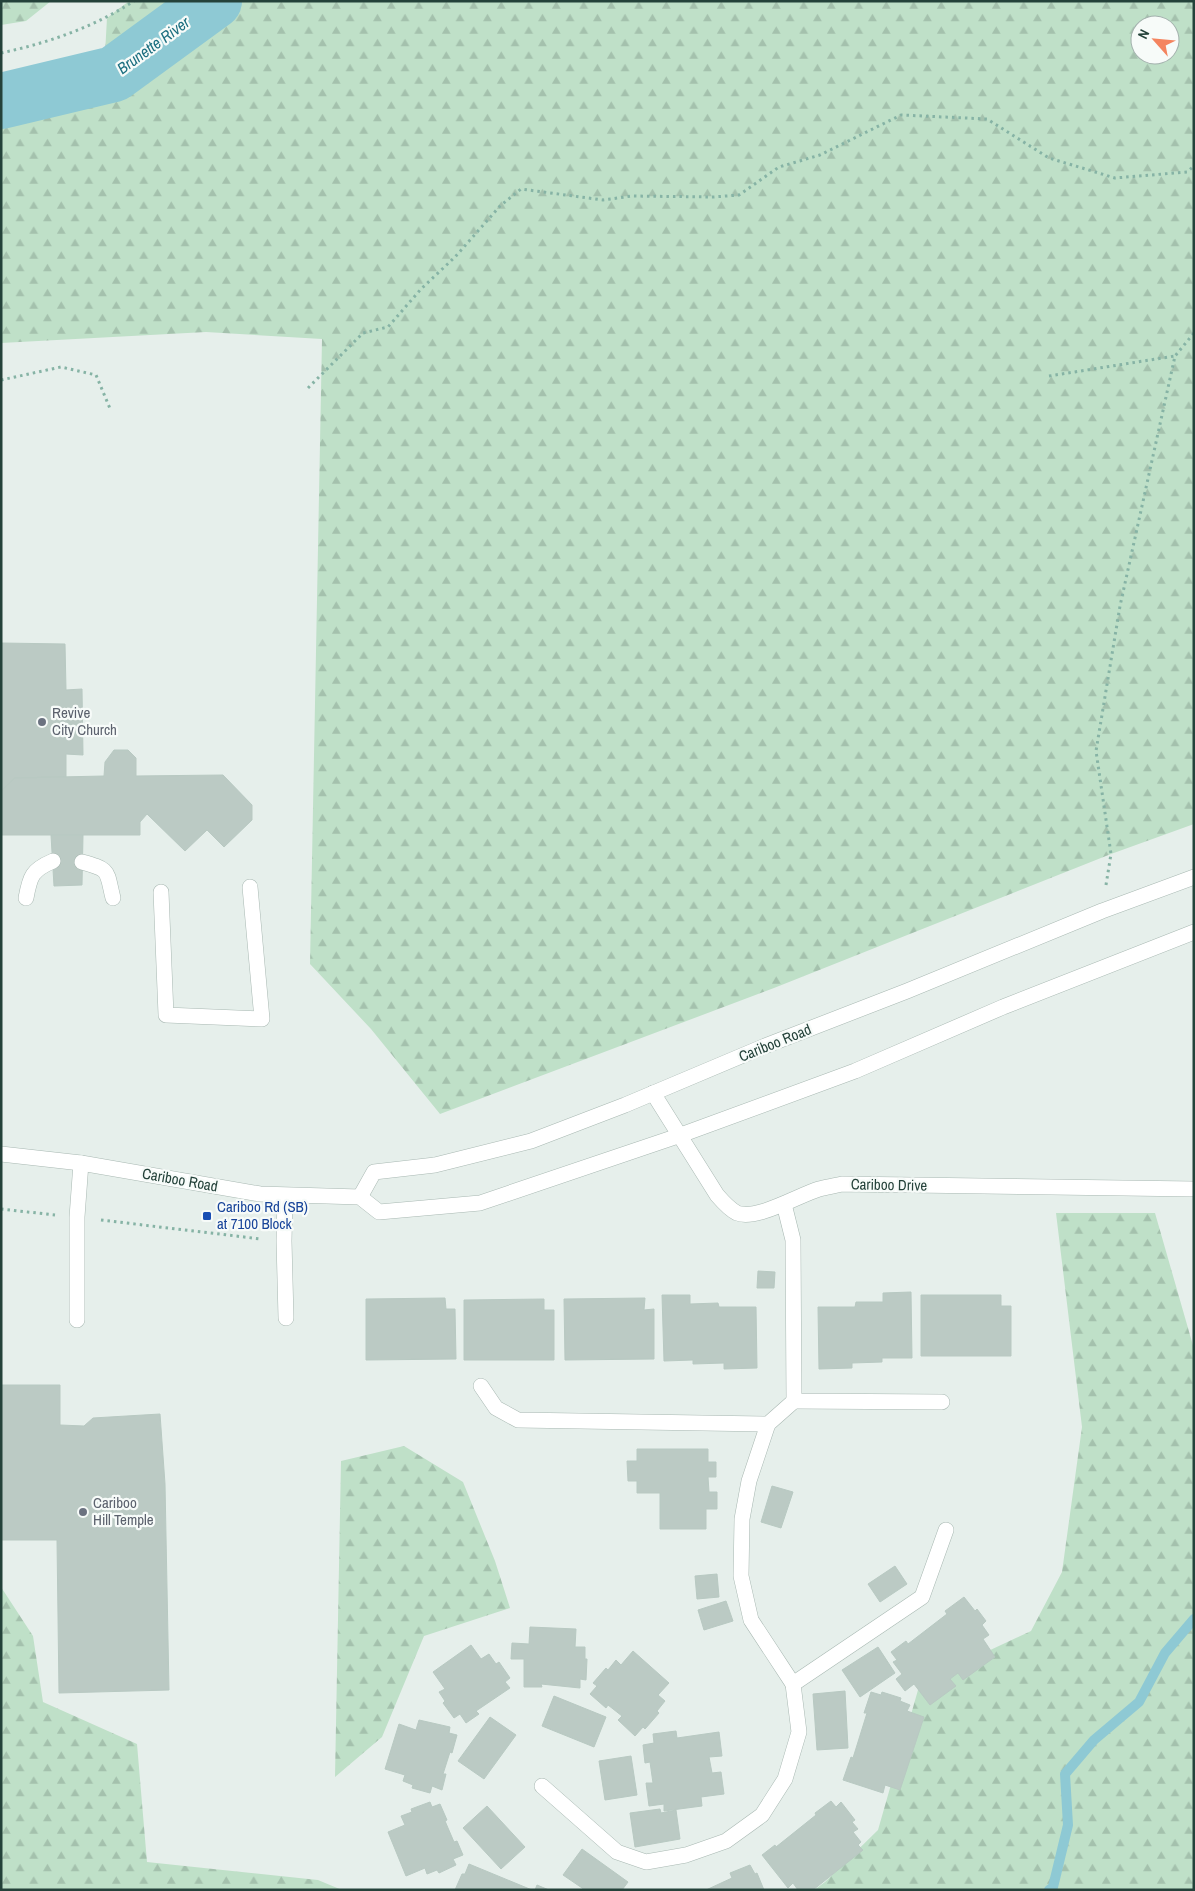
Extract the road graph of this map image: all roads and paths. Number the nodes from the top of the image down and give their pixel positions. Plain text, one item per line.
1 (134, 1) edge
2 (1, 53) edge
3 (1194, 166) edge
4 (1194, 333) edge
5 (1175, 356) junction
6 (1049, 376) dead end
7 (1, 380) edge
8 (308, 388) dead end
9 (111, 411) dead end
10 (52, 861) dead end
11 (82, 862) dead end
12 (1194, 877) edge
13 (250, 888) dead end
14 (160, 892) dead end
15 (26, 898) dead end
16 (113, 898) dead end
17 (1102, 911) junction
18 (1194, 932) edge
19 (653, 1093) junction
20 (678, 1136) junction
21 (1, 1154) edge
22 (81, 1163) junction
23 (1194, 1189) edge
24 (285, 1196) junction
25 (360, 1196) junction
26 (784, 1204) junction
27 (1, 1209) edge
28 (77, 1217) junction
29 (284, 1241) junction
30 (286, 1318) dead end
31 (77, 1320) dead end
32 (481, 1386) dead end
33 (794, 1402) junction
34 (942, 1402) dead end
35 (768, 1424) junction
36 (946, 1530) dead end
37 (793, 1684) junction
38 (542, 1786) dead end

1 - 2 path
3 - 8 path
4 - 5 path
5 - 6 path
5 - 17 path
7 - 9 path
10 - 15 street
11 - 16 street
12 - 17 street, Cariboo Road
13 - 14 street
17 - 19 street, Cariboo Road
18 - 20 street
19 - 20 street, Cariboo Drive
19 - 25 street, Cariboo Road
20 - 25 street
20 - 26 street, Cariboo Drive
21 - 22 street, Cariboo Road
22 - 24 street, Cariboo Road
22 - 28 street
23 - 26 street, Cariboo Drive
24 - 25 street, Cariboo Road
24 - 29 street
26 - 33 street
27 - 28 path
28 - 29 path
28 - 31 street
29 - 30 street
32 - 35 street
33 - 34 street
33 - 35 street
35 - 37 street
36 - 37 street
37 - 38 street

